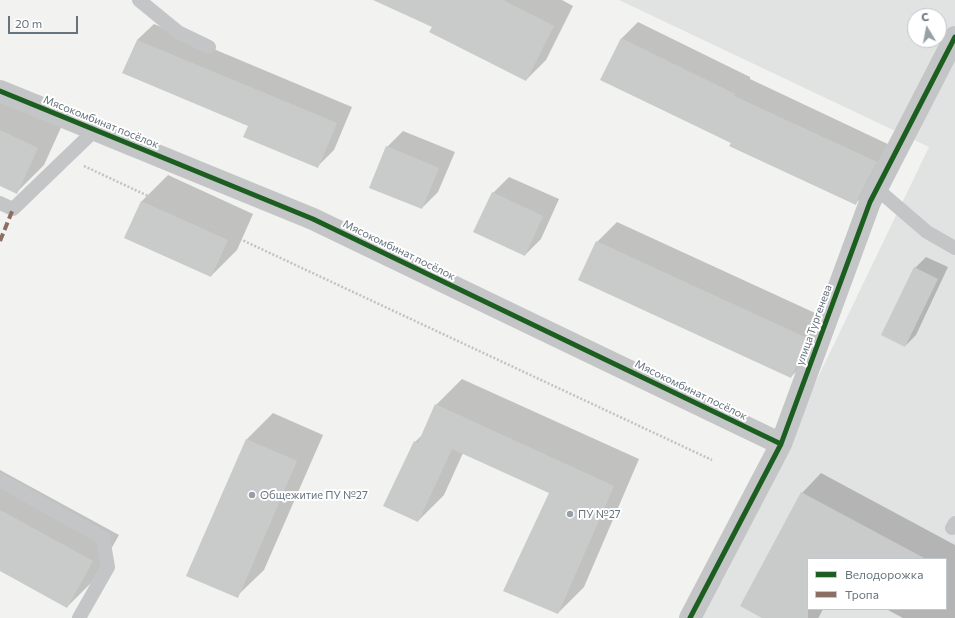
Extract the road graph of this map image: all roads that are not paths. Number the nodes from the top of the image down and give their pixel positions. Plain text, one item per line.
1 (139, 0) edge
2 (955, 37) edge
3 (209, 47) dead end
4 (0, 92) edge
5 (95, 130) junction
6 (877, 189) junction
7 (0, 203) edge
8 (955, 248) edge
9 (781, 444) junction
10 (0, 480) edge
11 (79, 618) edge
12 (690, 618) edge

1 - 3 lane
2 - 6 street, улица Тургенева
4 - 5 street, Мясокомбинат посёлок
5 - 7 lane
5 - 9 street, Мясокомбинат посёлок
6 - 8 lane
6 - 9 street, улица Тургенева
9 - 12 street, улица Тургенева
10 - 11 lane

